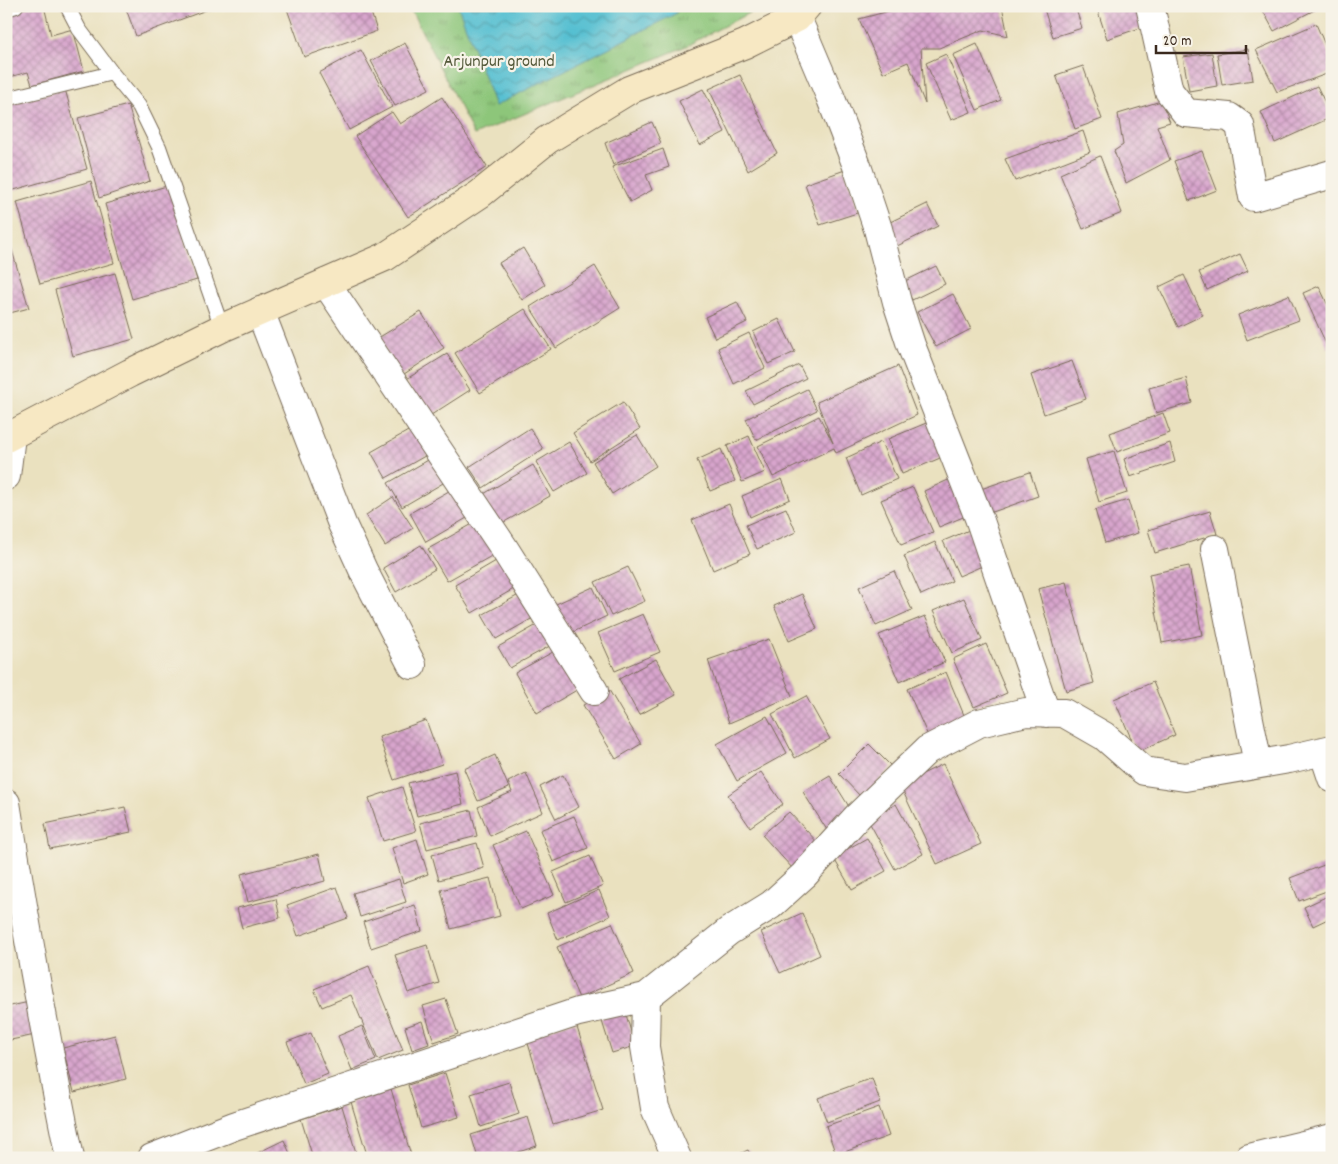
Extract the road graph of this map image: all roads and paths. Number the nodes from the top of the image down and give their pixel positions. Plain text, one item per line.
1 (16, 6) edge
2 (67, 6) edge
3 (1150, 6) edge
4 (6, 9) edge
5 (802, 12) edge
6 (112, 73) junction
7 (6, 99) edge
8 (1332, 174) edge
9 (326, 283) junction
10 (260, 311) junction
11 (222, 328) junction
12 (9, 437) edge
13 (6, 476) edge
14 (1215, 549) dead end
15 (412, 665) dead end
16 (594, 690) dead end
17 (1046, 712) junction
18 (1328, 750) edge
19 (1258, 764) junction
20 (1332, 778) edge
21 (6, 803) edge
22 (646, 997) junction
23 (1332, 1138) edge
24 (70, 1158) edge
25 (152, 1158) edge
26 (677, 1158) edge
27 (1249, 1158) edge

1 - 4 lane
2 - 6 lane
3 - 8 street
5 - 9 street
5 - 17 street
6 - 7 lane
6 - 11 lane
9 - 10 street
9 - 16 street
10 - 11 street
10 - 15 street
11 - 12 street
12 - 13 street
14 - 19 street
17 - 19 street
17 - 22 street
18 - 19 street
18 - 20 street
21 - 24 street
22 - 25 street
22 - 26 street
23 - 27 street

